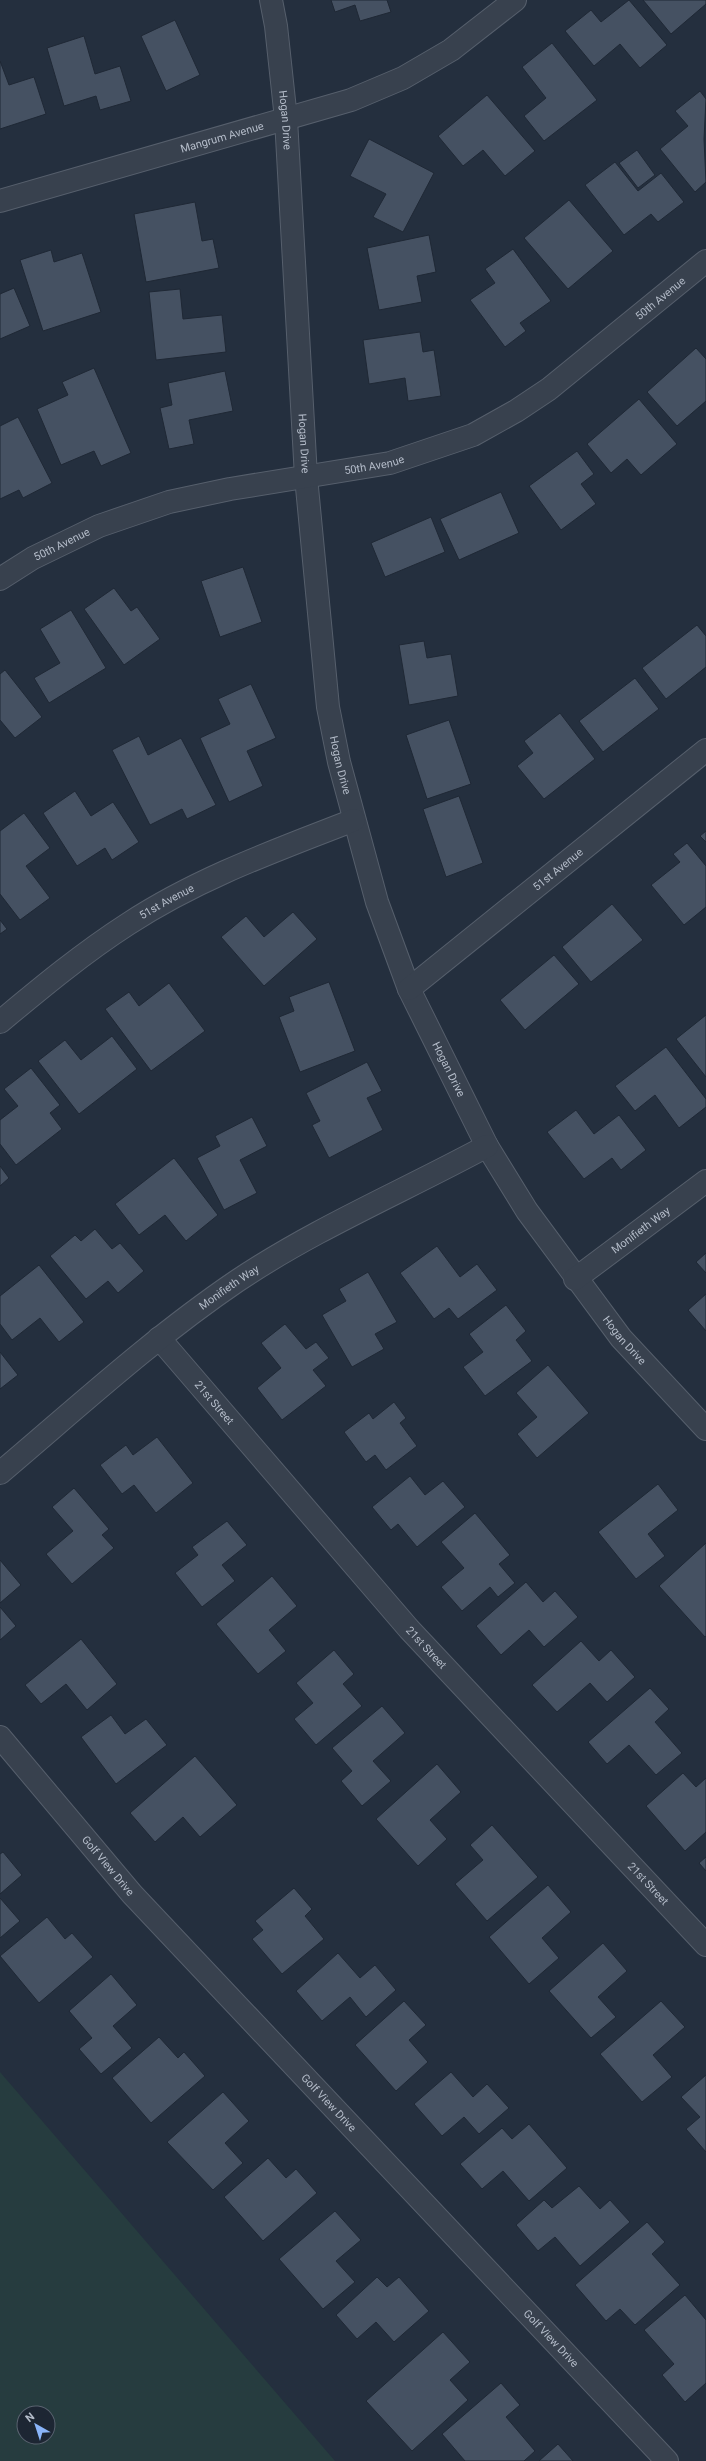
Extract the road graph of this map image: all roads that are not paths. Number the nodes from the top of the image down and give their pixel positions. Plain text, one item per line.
1 (271, 0) edge
2 (515, 0) edge
3 (286, 119) junction
4 (0, 201) edge
5 (706, 261) edge
6 (306, 477) junction
7 (0, 579) edge
8 (706, 750) edge
9 (354, 820) junction
10 (409, 989) junction
11 (0, 1022) edge
12 (487, 1146) junction
13 (706, 1181) edge
14 (575, 1279) junction
15 (159, 1338) junction
16 (706, 1429) edge
17 (0, 1473) edge
18 (0, 1737) edge
19 (706, 1944) edge
20 (667, 2461) edge

1 - 3 street, Hogan Drive
2 - 3 street, Mangrum Avenue
3 - 4 street, Mangrum Avenue
3 - 6 street, Hogan Drive
5 - 6 street, 50th Avenue
6 - 7 street, 50th Avenue
6 - 9 street, Hogan Drive
8 - 10 street, 51st Avenue
9 - 10 street, Hogan Drive
9 - 11 street, 51st Avenue
10 - 12 street, Hogan Drive
12 - 14 street, Hogan Drive
12 - 15 street, Monifieth Way
13 - 14 street, Monifieth Way
14 - 16 street, Hogan Drive
15 - 17 street, Monifieth Way
15 - 19 street, 21st Street
18 - 20 street, Golf View Drive

